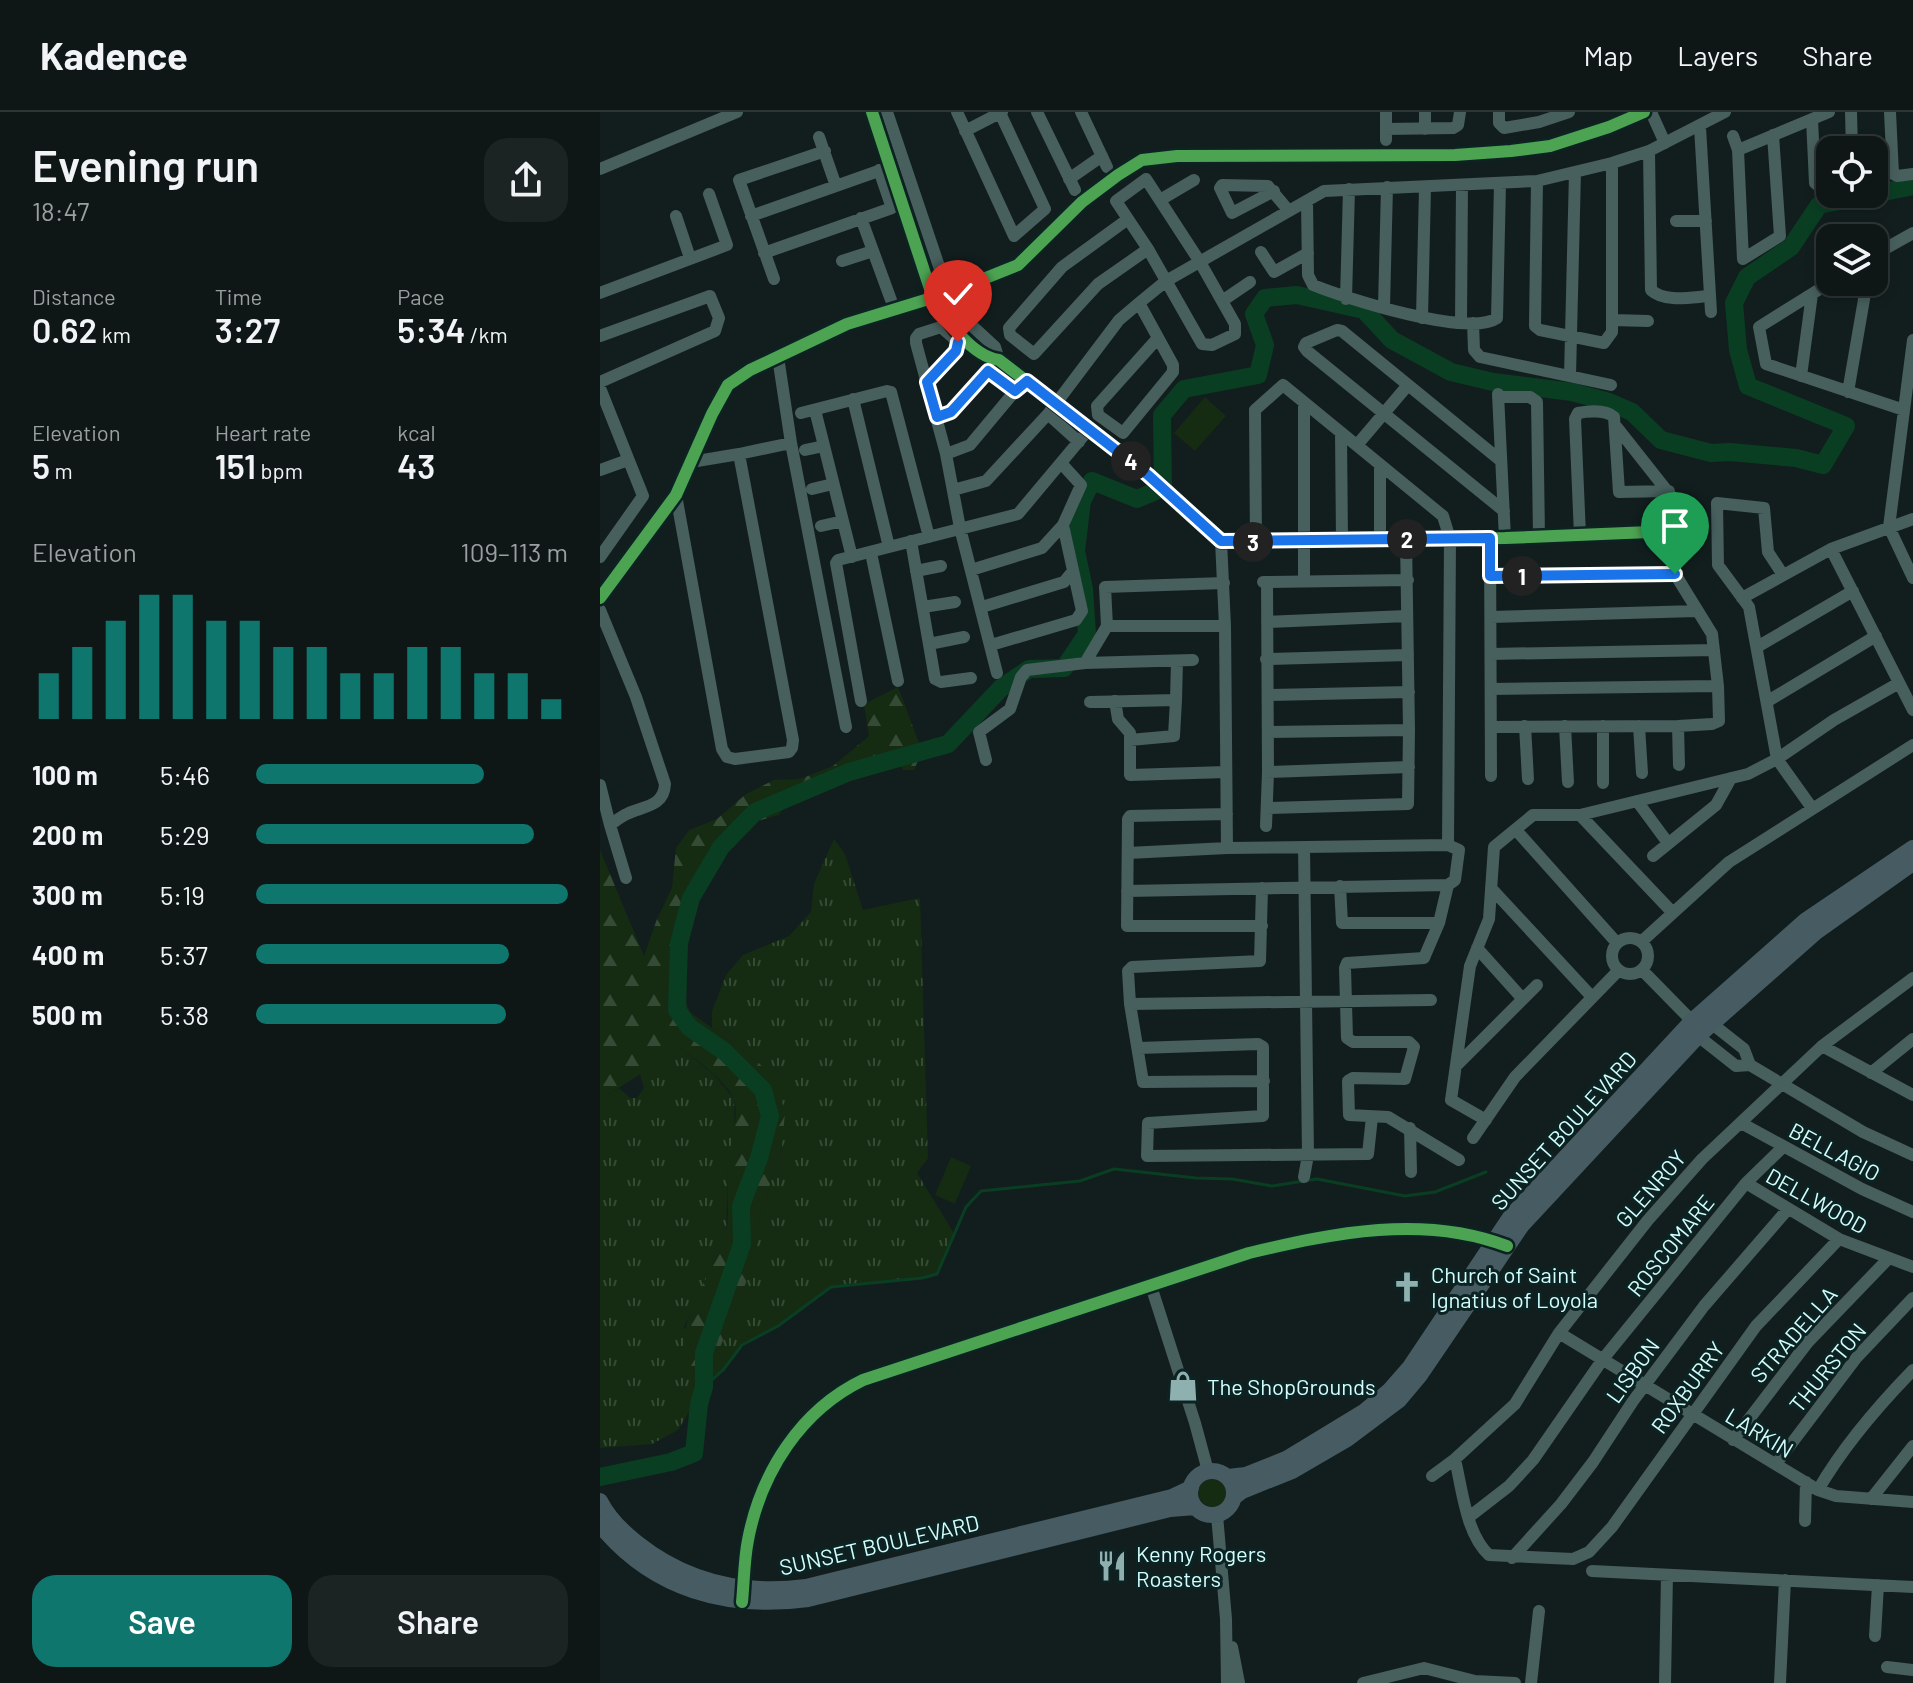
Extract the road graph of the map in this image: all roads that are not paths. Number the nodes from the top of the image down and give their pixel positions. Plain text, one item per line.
1 (737, 112) edge
2 (957, 112) edge
3 (1037, 112) edge
4 (1081, 112) edge
5 (1386, 112) edge
6 (1425, 112) edge
7 (1460, 112) edge
8 (1499, 112) edge
9 (1569, 112) edge
10 (1644, 112) edge
11 (1651, 112) edge
12 (1725, 112) edge
13 (1829, 112) edge
14 (1851, 112) edge
15 (1890, 112) edge
16 (889, 113) edge
17 (1001, 113) edge
18 (873, 116) edge
19 (1539, 117) edge
20 (1812, 119) junction
21 (1700, 127) junction
22 (1425, 129) junction
23 (965, 131) junction
24 (1773, 135) junction
25 (1733, 136) dead end
26 (1852, 136) edge
27 (819, 137) dead end
28 (1665, 143) junction
29 (1738, 150) junction
30 (825, 151) junction
31 (1649, 151) junction
32 (903, 162) junction
33 (1612, 163) junction
34 (884, 168) junction
35 (600, 169) edge
36 (1575, 172) junction
37 (1913, 174) edge
38 (1194, 180) dead end
39 (1537, 181) junction
40 (1500, 184) junction
41 (1816, 184) edge
42 (1462, 185) junction
43 (836, 186) junction
44 (1387, 187) junction
45 (1425, 188) junction
46 (1349, 189) junction
47 (1274, 191) dead end
48 (709, 194) dead end
49 (1160, 200) junction
50 (1307, 201) junction
51 (1289, 211) junction
52 (676, 216) dead end
53 (751, 216) junction
54 (861, 218) junction
55 (1128, 219) junction
56 (1676, 221) dead end
57 (1706, 221) junction
58 (1913, 233) edge
59 (1888, 247) edge
60 (1148, 249) junction
61 (873, 251) junction
62 (1261, 252) dead end
63 (764, 253) junction
64 (1308, 253) junction
65 (690, 258) junction
66 (842, 261) dead end
67 (1200, 262) junction
68 (774, 279) dead end
69 (1166, 281) junction
70 (1250, 282) dead end
71 (1816, 291) edge
72 (600, 293) edge
73 (948, 293) junction
74 (1812, 294) junction
75 (1710, 296) junction
76 (1865, 296) edge
77 (933, 298) junction
78 (1346, 299) junction
79 (891, 300) dead end
80 (1222, 301) junction
81 (1139, 303) junction
82 (1384, 307) junction
83 (1711, 312) dead end
84 (1422, 318) junction
85 (1612, 320) junction
86 (1648, 321) dead end
87 (1467, 323) junction
88 (600, 336) edge
89 (1573, 337) junction
90 (1157, 339) junction
91 (1913, 340) edge
92 (778, 357) junction
93 (999, 360) junction
94 (1570, 376) junction
95 (1801, 376) junction
96 (1027, 381) junction
97 (600, 382) edge
98 (927, 382) dead end
99 (1408, 385) junction
100 (1611, 385) dead end
101 (600, 388) edge
102 (1015, 391) junction
103 (1848, 392) junction
104 (853, 399) junction
105 (1304, 403) junction
106 (1051, 408) junction
107 (815, 410) junction
108 (1904, 410) junction
109 (801, 413) dead end
110 (1385, 414) junction
111 (937, 417) junction
112 (614, 423) junction
113 (1615, 425) junction
114 (1090, 428) junction
115 (600, 429) edge
116 (1341, 433) junction
117 (1079, 442) junction
118 (791, 443) junction
119 (1357, 445) junction
120 (824, 446) junction
121 (805, 450) dead end
122 (739, 454) junction
123 (946, 454) junction
124 (628, 460) junction
125 (1500, 460) junction
126 (691, 462) junction
127 (1061, 463) junction
128 (1380, 465) junction
129 (600, 470) edge
130 (833, 484) junction
131 (812, 489) dead end
132 (953, 490) junction
133 (1669, 491) junction
134 (676, 495) junction
135 (1504, 511) junction
136 (1913, 519) edge
137 (843, 521) junction
138 (1063, 525) junction
139 (821, 526) dead end
140 (1889, 527) junction
141 (960, 528) junction
142 (1674, 531) junction
143 (1580, 535) junction
144 (1539, 536) junction
145 (929, 537) junction
146 (1490, 538) junction
147 (1505, 538) junction
148 (1406, 539) junction
149 (1450, 539) junction
150 (1342, 540) junction
151 (1380, 540) junction
152 (911, 541) junction
153 (1221, 541) junction
154 (1304, 541) junction
155 (1256, 542) junction
156 (889, 547) junction
157 (1831, 549) junction
158 (871, 553) junction
159 (600, 557) edge
160 (852, 557) junction
161 (941, 566) dead end
162 (971, 570) junction
163 (916, 571) junction
164 (1073, 571) junction
165 (1675, 574) junction
166 (1783, 575) junction
167 (1490, 576) junction
168 (1913, 578) edge
169 (1408, 580) junction
170 (1304, 581) junction
171 (1224, 583) junction
172 (1853, 591) junction
173 (600, 598) edge
174 (1742, 598) junction
175 (955, 602) dead end
176 (923, 607) junction
177 (982, 607) junction
178 (600, 610) edge
179 (1696, 611) junction
180 (1407, 616) junction
181 (1491, 617) junction
182 (1267, 622) junction
183 (1107, 626) junction
184 (1225, 626) junction
185 (1876, 636) junction
186 (964, 637) dead end
187 (929, 644) junction
188 (991, 645) junction
189 (1757, 647) junction
190 (1714, 650) junction
191 (1491, 654) junction
192 (1408, 655) junction
193 (1266, 659) junction
194 (1193, 660) dead end
195 (1177, 661) junction
196 (1085, 663) junction
197 (997, 673) dead end
198 (971, 678) dead end
199 (898, 681) dead end
200 (1899, 683) junction
201 (1718, 686) junction
202 (1491, 689) junction
203 (1409, 692) junction
204 (1268, 695) junction
205 (1176, 700) junction
206 (861, 701) dead end
207 (1115, 701) junction
208 (1768, 701) junction
209 (1090, 702) dead end
210 (1913, 710) edge
211 (1525, 726) junction
212 (1565, 726) junction
213 (1603, 726) junction
214 (1639, 726) junction
215 (1678, 726) junction
216 (846, 727) dead end
217 (1491, 727) junction
218 (1409, 730) junction
219 (1268, 732) junction
220 (1130, 740) junction
221 (1913, 745) edge
222 (1777, 759) junction
223 (986, 760) dead end
224 (1679, 765) dead end
225 (1409, 767) junction
226 (1226, 772) junction
227 (1268, 772) junction
228 (1642, 773) dead end
229 (1491, 776) dead end
230 (1731, 778) junction
231 (1528, 779) dead end
232 (1568, 782) dead end
233 (1603, 783) dead end
234 (600, 785) edge
235 (1637, 801) junction
236 (1267, 808) junction
237 (1812, 808) junction
238 (1227, 814) junction
239 (1580, 815) junction
240 (610, 825) junction
241 (1266, 826) dead end
242 (1516, 830) junction
243 (1668, 843) junction
244 (1448, 845) junction
245 (1304, 847) junction
246 (1227, 848) junction
247 (1913, 848) edge
248 (1128, 853) junction
249 (1653, 856) dead end
250 (1913, 863) edge
251 (626, 878) dead end
252 (1448, 885) junction
253 (1340, 886) junction
254 (1262, 888) junction
255 (1304, 888) junction
256 (1491, 888) junction
257 (1127, 891) junction
258 (1673, 913) junction
259 (1439, 923) junction
260 (1262, 926) junction
261 (1641, 942) junction
262 (1617, 943) junction
263 (1477, 948) junction
264 (1619, 970) junction
265 (1642, 970) junction
266 (1913, 978) edge
267 (1537, 985) dead end
268 (1521, 997) junction
269 (1592, 997) junction
270 (1431, 1000) dead end
271 (1306, 1001) junction
272 (1347, 1001) junction
273 (1130, 1004) junction
274 (1711, 1023) junction
275 (1695, 1029) junction
276 (1912, 1041) edge
277 (1822, 1046) junction
278 (1139, 1048) junction
279 (1750, 1065) junction
280 (1456, 1066) junction
281 (1871, 1073) junction
282 (1264, 1081) junction
283 (1780, 1083) junction
284 (1913, 1095) edge
285 (1372, 1117) junction
286 (1486, 1120) junction
287 (1741, 1123) junction
288 (1410, 1128) junction
289 (1473, 1138) dead end
290 (1783, 1147) junction
291 (1308, 1155) junction
292 (1913, 1155) edge
293 (1459, 1160) dead end
294 (1411, 1172) dead end
295 (1304, 1177) dead end
296 (1746, 1183) junction
297 (1788, 1209) junction
298 (1913, 1212) edge
299 (1839, 1239) junction
300 (1501, 1244) junction
301 (1888, 1259) junction
302 (1913, 1267) edge
303 (1151, 1286) junction
304 (1913, 1298) edge
305 (1559, 1333) junction
306 (1603, 1359) junction
307 (1913, 1370) edge
308 (1646, 1384) junction
309 (1691, 1414) junction
310 (1733, 1440) junction
311 (1913, 1446) edge
312 (1455, 1459) junction
313 (1776, 1464) junction
314 (1208, 1471) junction
315 (1432, 1476) dead end
316 (1228, 1477) junction
317 (1806, 1482) junction
318 (1191, 1488) junction
319 (1818, 1490) junction
320 (1234, 1497) junction
321 (1871, 1499) junction
322 (600, 1501) edge
323 (1913, 1502) edge
324 (1195, 1507) junction
325 (1217, 1515) junction
326 (1469, 1517) junction
327 (1805, 1521) dead end
328 (600, 1525) edge
329 (1512, 1558) junction
330 (1592, 1571) dead end
331 (1667, 1575) junction
332 (1785, 1580) junction
333 (1878, 1585) junction
334 (1913, 1587) edge
335 (743, 1595) junction
336 (1539, 1611) dead end
337 (1226, 1619) junction
338 (1875, 1636) dead end
339 (1887, 1667) dead end
340 (1416, 1668) junction
341 (1913, 1670) edge
342 (1227, 1683) edge
343 (1239, 1683) edge
344 (1363, 1683) edge
345 (1419, 1683) edge
346 (1515, 1683) edge
347 (1531, 1683) edge
348 (1665, 1683) edge
349 (1780, 1683) edge

1 - 35 street
2 - 23 street
3 - 4 street
5 - 22 street
6 - 22 street
7 - 22 street
8 - 19 street
9 - 19 street
10 - 73 street
11 - 28 street
12 - 21 street
13 - 20 street
14 - 26 street
15 - 37 street
16 - 18 street
16 - 32 street
17 - 23 street
17 - 23 street
18 - 34 street
20 - 24 street
20 - 41 street
21 - 28 street
21 - 57 street
24 - 29 street
24 - 29 street
25 - 29 street
27 - 30 street
28 - 31 street
30 - 43 street
30 - 53 street
31 - 33 street
31 - 75 street
32 - 34 street
32 - 73 street
33 - 36 street
33 - 85 street
34 - 43 street
34 - 54 street
34 - 77 street
36 - 39 street
36 - 89 street
38 - 49 street
39 - 40 street
39 - 89 street
40 - 42 street
40 - 87 street
42 - 45 street
42 - 87 street
43 - 53 street
44 - 45 street
44 - 46 street
44 - 82 street
45 - 84 street
46 - 50 street
46 - 78 street
47 - 51 street
48 - 65 street
49 - 55 street
49 - 67 street
50 - 51 street
50 - 64 street
51 - 67 street
52 - 65 street
53 - 63 street
54 - 61 street
54 - 63 street
55 - 60 street
55 - 60 street
56 - 57 street
57 - 75 street
58 - 59 street
60 - 69 street
61 - 66 street
61 - 79 street
62 - 64 street
63 - 68 street
64 - 78 street
65 - 72 street
67 - 69 street
67 - 80 street
69 - 80 street
69 - 81 street
70 - 80 street
71 - 74 street
73 - 77 street
73 - 93 street
74 - 95 street
74 - 95 street
75 - 83 street
76 - 103 street
77 - 92 street
77 - 93 street
78 - 82 street
81 - 90 street
81 - 106 street
82 - 84 street
84 - 87 street
85 - 86 street
85 - 89 street
87 - 94 street
88 - 97 street
89 - 94 street
90 - 90 street
91 - 108 street
92 - 118 street
92 - 126 street
93 - 96 street
94 - 100 street
95 - 103 street
96 - 102 street
96 - 106 street
98 - 111 street
99 - 110 street
99 - 110 street
99 - 125 street
101 - 112 street
102 - 111 street
102 - 123 street
103 - 108 street
104 - 107 street
104 - 145 street
104 - 156 street
105 - 116 street
105 - 154 street
105 - 155 street
106 - 114 street
106 - 117 street
106 - 132 street
107 - 109 street
107 - 120 street
108 - 140 street
110 - 119 street
110 - 135 street
111 - 123 street
112 - 115 street
112 - 124 street
113 - 133 street
113 - 133 street
113 - 143 street
114 - 117 street
114 - 153 street
116 - 119 street
116 - 150 street
117 - 127 street
118 - 122 street
118 - 216 street
119 - 128 street
120 - 121 street
120 - 130 street
122 - 126 street
122 - 134 street
123 - 132 street
124 - 129 street
124 - 159 street
125 - 135 street
125 - 144 street
126 - 134 street
127 - 138 street
127 - 141 street
128 - 149 street
128 - 151 street
130 - 131 street
130 - 137 street
132 - 141 street
133 - 142 street
134 - 173 street
135 - 147 street
136 - 140 street
137 - 139 street
137 - 160 street
138 - 162 street
138 - 164 street
140 - 157 street
140 - 168 street
141 - 145 street
141 - 162 street
142 - 143 street
142 - 165 street
143 - 144 street
144 - 147 street
145 - 152 street
146 - 147 street
146 - 149 street
146 - 167 street
148 - 149 street
148 - 151 street
148 - 169 street
149 - 244 street
150 - 151 street
150 - 154 street
152 - 156 street
152 - 163 street
153 - 155 street
153 - 171 street
154 - 155 street
154 - 170 street
156 - 158 street
157 - 166 street
157 - 172 street
158 - 160 street
158 - 199 street
160 - 206 street
161 - 163 street
162 - 177 street
163 - 176 street
164 - 177 street
164 - 188 street
165 - 167 street
165 - 179 street
166 - 174 street
166 - 174 street
167 - 181 street
169 - 170 street
169 - 180 street
170 - 182 street
171 - 183 street
171 - 184 street
172 - 185 street
172 - 189 street
174 - 189 street
175 - 176 street
176 - 187 street
177 - 188 street
178 - 240 street
179 - 181 street
179 - 190 street
180 - 182 street
180 - 192 street
181 - 191 street
182 - 193 street
183 - 184 street
183 - 196 street
184 - 226 street
185 - 200 street
185 - 208 street
186 - 187 street
187 - 198 street
188 - 197 street
189 - 208 street
190 - 191 street
190 - 201 street
191 - 202 street
192 - 193 street
192 - 203 street
193 - 204 street
194 - 195 street
195 - 196 street
195 - 205 street
196 - 223 street
200 - 210 street
200 - 222 street
201 - 202 street
201 - 215 street
202 - 217 street
203 - 204 street
203 - 218 street
204 - 219 street
205 - 207 street
205 - 220 street
207 - 209 street
207 - 220 street
208 - 222 street
211 - 212 street
211 - 217 street
211 - 231 street
212 - 213 street
212 - 232 street
213 - 214 street
213 - 233 street
214 - 215 street
214 - 228 street
215 - 224 street
217 - 229 street
218 - 219 street
218 - 225 street
219 - 227 street
220 - 226 street
221 - 237 street
222 - 230 street
222 - 237 street
225 - 227 street
225 - 236 street
226 - 238 street
227 - 236 street
230 - 235 street
230 - 243 street
234 - 240 street
235 - 239 street
235 - 243 street
236 - 241 street
237 - 258 street
238 - 246 street
238 - 248 street
239 - 242 street
239 - 258 street
240 - 251 street
242 - 256 street
242 - 262 street
243 - 249 street
244 - 245 street
244 - 252 street
245 - 246 street
245 - 255 street
246 - 248 street
247 - 275 main road, SUNSET BOULEVARD
248 - 257 street
250 - 274 main road, SUNSET BOULEVARD
252 - 253 street
252 - 259 street
253 - 255 street
253 - 259 street
254 - 255 street
254 - 257 street
254 - 260 street
255 - 271 street
256 - 263 street
256 - 269 street
257 - 260 street
258 - 261 street
259 - 272 street
260 - 273 street
261 - 262 street
261 - 265 street
262 - 264 street
263 - 268 street
263 - 280 street
264 - 265 street
264 - 269 street
265 - 275 street
266 - 277 street, GLENROY
267 - 268 street
268 - 280 street
269 - 286 street
270 - 272 street
271 - 272 street
271 - 273 street
271 - 291 street
272 - 285 street
273 - 278 street
274 - 275 main road, SUNSET BOULEVARD
274 - 279 street
275 - 279 street
275 - 300 main road, SUNSET BOULEVARD
276 - 281 street
277 - 281 street
277 - 283 street, GLENROY
278 - 282 street
278 - 282 street
279 - 283 street
280 - 286 street
281 - 284 street
282 - 291 street
283 - 287 street, GLENROY
283 - 292 street
285 - 288 street
285 - 291 street
286 - 289 street
287 - 290 street, BELLAGIO
287 - 305 street, GLENROY
288 - 293 street
288 - 294 street
290 - 296 street, ROSCOMARE
290 - 298 street, BELLAGIO
291 - 295 street
296 - 297 street, DELLWOOD
296 - 306 street, ROSCOMARE
297 - 299 street, DELLWOOD
297 - 308 street, LISBON
299 - 301 street, DELLWOOD
299 - 309 street, ROXBURRY
300 - 303 street
300 - 316 main road, SUNSET BOULEVARD
300 - 320 main road, SUNSET BOULEVARD
301 - 302 street, DELLWOOD
301 - 310 street, STRADELLA
303 - 314 street
303 - 335 street
304 - 313 street, THURSTON
305 - 306 street, LARKIN
305 - 312 street, GLENROY
306 - 308 street, LARKIN
306 - 326 street, ROSCOMARE
307 - 319 street
308 - 309 street, LARKIN
308 - 329 street, LISBON
309 - 310 street, LARKIN
309 - 329 street, ROXBURRY
310 - 313 street, LARKIN
311 - 321 street
312 - 315 street, GLENROY
312 - 326 street
313 - 317 street, LARKIN
314 - 316 main road
314 - 318 main road
316 - 320 main road
317 - 319 street, LARKIN
317 - 327 street
318 - 324 main road
318 - 335 main road, SUNSET BOULEVARD
319 - 321 street, LARKIN
320 - 325 main road
321 - 323 street, LARKIN
322 - 335 main road, SUNSET BOULEVARD
324 - 325 main road
324 - 335 main road, SUNSET BOULEVARD
325 - 337 street
326 - 329 street
328 - 335 main road, SUNSET BOULEVARD
330 - 331 street
331 - 332 street
331 - 348 street
332 - 333 street
332 - 349 street
333 - 334 street
333 - 338 street
336 - 347 street
337 - 342 street
337 - 343 street
339 - 341 street
340 - 344 street
340 - 345 street
340 - 346 street

